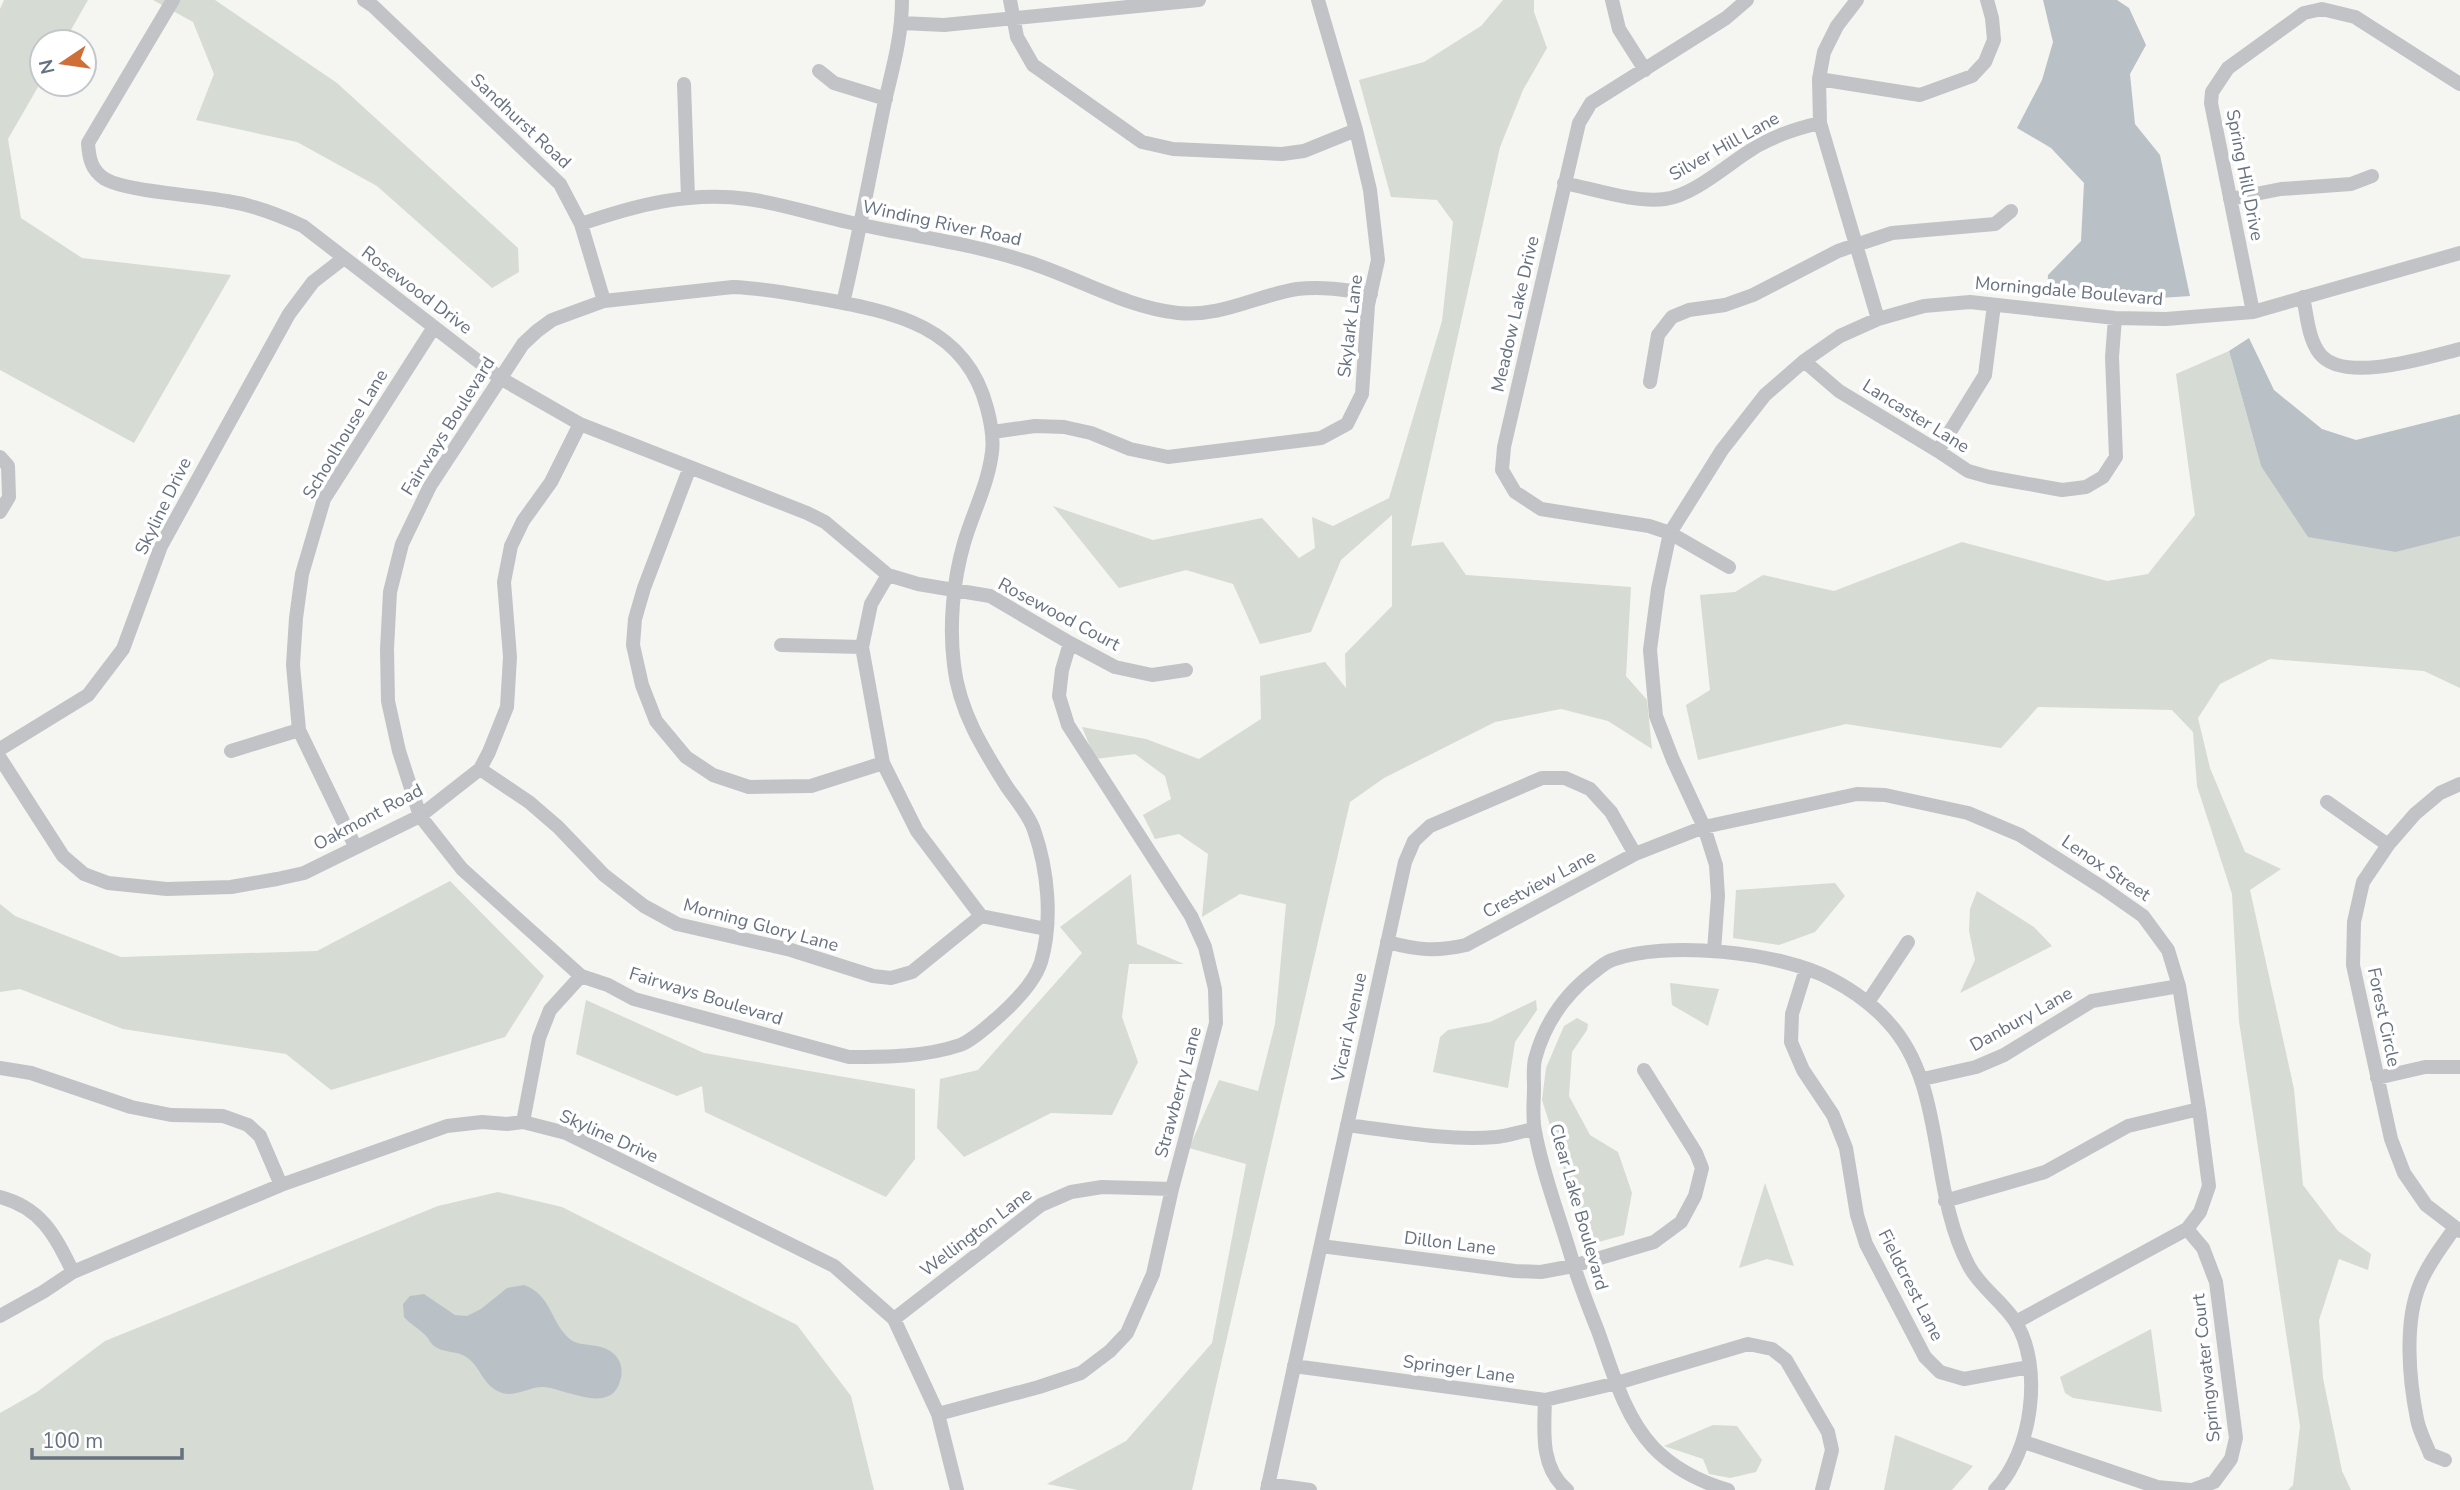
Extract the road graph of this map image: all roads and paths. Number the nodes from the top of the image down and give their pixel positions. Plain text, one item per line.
1 (173, 0) edge
2 (364, 0) edge
3 (902, 0) edge
4 (1010, 0) edge
5 (1199, 0) edge
6 (1318, 0) edge
7 (1612, 0) edge
8 (1748, 0) edge
9 (1857, 0) edge
10 (1987, 0) edge
11 (1012, 19) junction
12 (902, 23) junction
13 (1645, 70) junction
14 (819, 71) dead end
15 (1819, 79) junction
16 (684, 84) dead end
17 (2460, 84) edge
18 (886, 99) junction
19 (1820, 123) junction
20 (1356, 130) junction
21 (2372, 176) dead end
22 (1564, 183) junction
23 (688, 198) junction
24 (2230, 199) junction
25 (2011, 211) dead end
26 (582, 224) junction
27 (861, 225) junction
28 (1855, 245) junction
29 (2460, 253) edge
30 (344, 258) junction
31 (1371, 294) junction
32 (2303, 297) junction
33 (604, 301) junction
34 (843, 303) junction
35 (1994, 305) junction
36 (2253, 312) junction
37 (1878, 318) junction
38 (2115, 318) junction
39 (434, 327) junction
40 (2460, 349) edge
41 (1804, 361) junction
42 (500, 378) junction
43 (1650, 382) dead end
44 (580, 424) junction
45 (993, 432) junction
46 (1938, 451) junction
47 (0, 457) edge
48 (690, 467) junction
49 (0, 512) edge
50 (1670, 533) junction
51 (1729, 567) dead end
52 (888, 575) junction
53 (955, 589) junction
54 (1070, 643) junction
55 (781, 645) dead end
56 (862, 647) junction
57 (1186, 670) dead end
58 (299, 730) junction
59 (0, 749) edge
60 (231, 751) dead end
61 (0, 758) edge
62 (883, 763) junction
63 (480, 769) junction
64 (2460, 784) edge
65 (2327, 802) dead end
66 (420, 816) junction
67 (1704, 827) junction
68 (2388, 845) junction
69 (355, 846) junction
70 (1635, 854) junction
71 (981, 916) junction
72 (1046, 929) junction
73 (1387, 942) junction
74 (1908, 942) dead end
75 (1714, 951) junction
76 (1806, 969) junction
77 (581, 976) junction
78 (2179, 986) junction
79 (1868, 1002) junction
80 (2460, 1067) edge
81 (0, 1068) edge
82 (1644, 1070) dead end
83 (2377, 1078) junction
84 (1923, 1079) junction
85 (2199, 1109) junction
86 (523, 1122) junction
87 (1347, 1125) junction
88 (1534, 1129) junction
89 (281, 1185) junction
90 (1172, 1189) junction
91 (0, 1197) edge
92 (1945, 1201) junction
93 (2187, 1229) junction
94 (2457, 1230) edge
95 (1321, 1246) junction
96 (1573, 1266) junction
97 (73, 1272) junction
98 (0, 1316) edge
99 (894, 1319) junction
100 (2016, 1322) junction
101 (1294, 1366) junction
102 (2029, 1367) junction
103 (1617, 1383) junction
104 (1545, 1400) junction
105 (939, 1414) junction
106 (2024, 1442) junction
107 (2445, 1460) dead end
108 (1268, 1487) edge
109 (1707, 1487) edge
110 (1560, 1488) edge
111 (957, 1490) edge
112 (1310, 1490) edge
113 (1728, 1490) edge
114 (1822, 1490) edge
115 (1995, 1490) edge
116 (2191, 1490) edge

1 - 30 street, Rosewood Drive
2 - 26 street, Sandhurst Road
3 - 12 street
4 - 11 street
5 - 11 street
6 - 20 street, Skylark Lane
7 - 13 street
8 - 13 street, Meadow Lake Drive
9 - 15 street
10 - 15 street
11 - 12 street
11 - 20 street
12 - 18 street
13 - 22 street, Meadow Lake Drive
14 - 18 street
15 - 19 street
16 - 23 street
17 - 24 street, Spring Hill Drive
18 - 27 street
19 - 22 street, Silver Hill Lane
19 - 28 street
20 - 31 street, Skylark Lane
21 - 24 street
22 - 50 street, Meadow Lake Drive
23 - 26 street, Winding River Road
23 - 27 street, Winding River Road
24 - 36 street, Spring Hill Drive
25 - 28 street
26 - 33 street, Sandhurst Road
27 - 31 street, Winding River Road
27 - 34 street
28 - 37 street
28 - 43 street
29 - 32 street, Morningdale Boulevard
30 - 39 street, Rosewood Drive
30 - 59 street, Skyline Drive
31 - 45 street, Skylark Lane
32 - 36 street, Morningdale Boulevard
32 - 40 street
33 - 34 street, Fairways Boulevard
33 - 42 street, Fairways Boulevard
34 - 45 street, Fairways Boulevard
35 - 37 street, Morningdale Boulevard
35 - 38 street, Morningdale Boulevard
35 - 46 street
36 - 38 street, Morningdale Boulevard
37 - 41 street, Morningdale Boulevard
38 - 46 street, Lancaster Lane
39 - 42 street, Rosewood Drive
39 - 58 street, Schoolhouse Lane
41 - 46 street, Lancaster Lane
41 - 50 street, Morningdale Boulevard
42 - 44 street, Rosewood Drive
42 - 66 street, Fairways Boulevard
44 - 48 street, Rosewood Drive
44 - 63 street, Oakmont Road
45 - 53 street, Fairways Boulevard
47 - 49 street
48 - 52 street, Rosewood Drive
48 - 62 street
50 - 51 street, Meadow Lake Drive
50 - 67 street, Morningdale Boulevard
52 - 53 street, Rosewood Drive
52 - 56 street
53 - 54 street, Rosewood Court
53 - 72 street, Fairways Boulevard
54 - 57 street, Rosewood Court
54 - 90 street, Strawberry Lane
55 - 56 street
56 - 62 street
58 - 60 street
58 - 69 street, Schoolhouse Lane
61 - 69 street, Oakmont Road
62 - 71 street
63 - 66 street, Oakmont Road
63 - 71 street, Morning Glory Lane
64 - 68 street, Forest Circle
65 - 68 street
66 - 69 street, Oakmont Road
66 - 77 street, Fairways Boulevard
67 - 70 street, Crestview Lane
67 - 75 street, Morningdale Boulevard
67 - 78 street, Lenox Street
68 - 83 street, Forest Circle
70 - 73 street, Crestview Lane
70 - 73 street, Vicari Avenue
71 - 72 street
72 - 77 street, Fairways Boulevard
73 - 87 street, Vicari Avenue
74 - 79 street
75 - 76 street, Clear Lake Boulevard
75 - 88 street, Clear Lake Boulevard
76 - 79 street, Clear Lake Boulevard
76 - 102 street, Fieldcrest Lane
77 - 86 street
78 - 84 street, Danbury Lane
78 - 85 street, Lenox Street
79 - 84 street, Clear Lake Boulevard
80 - 83 street
81 - 89 street
82 - 96 street, Dillon Lane
83 - 94 street, Forest Circle
84 - 92 street, Clear Lake Boulevard
85 - 92 street
85 - 93 street, Lenox Street
86 - 89 street, Skyline Drive
86 - 99 street, Skyline Drive
87 - 88 street
87 - 95 street, Vicari Avenue
88 - 96 street, Clear Lake Boulevard
89 - 97 street, Skyline Drive
90 - 99 street, Wellington Lane
90 - 105 street, Strawberry Lane
91 - 97 street
92 - 100 street, Clear Lake Boulevard
93 - 100 street
93 - 116 street, Springwater Court
94 - 107 street
95 - 96 street, Dillon Lane
95 - 101 street, Vicari Avenue
96 - 103 street, Clear Lake Boulevard
97 - 98 street, Skyline Drive
99 - 105 street, Skyline Drive
100 - 102 street, Clear Lake Boulevard
101 - 104 street, Springer Lane
101 - 108 street, Vicari Avenue
102 - 106 street, Clear Lake Boulevard
103 - 104 street, Springer Lane
103 - 109 street, Clear Lake Boulevard
103 - 114 street, Springer Lane
104 - 110 street
105 - 111 street, Skyline Drive
106 - 115 street, Clear Lake Boulevard
106 - 116 street, Springwater Court
108 - 112 street
109 - 113 street, Clear Lake Boulevard

